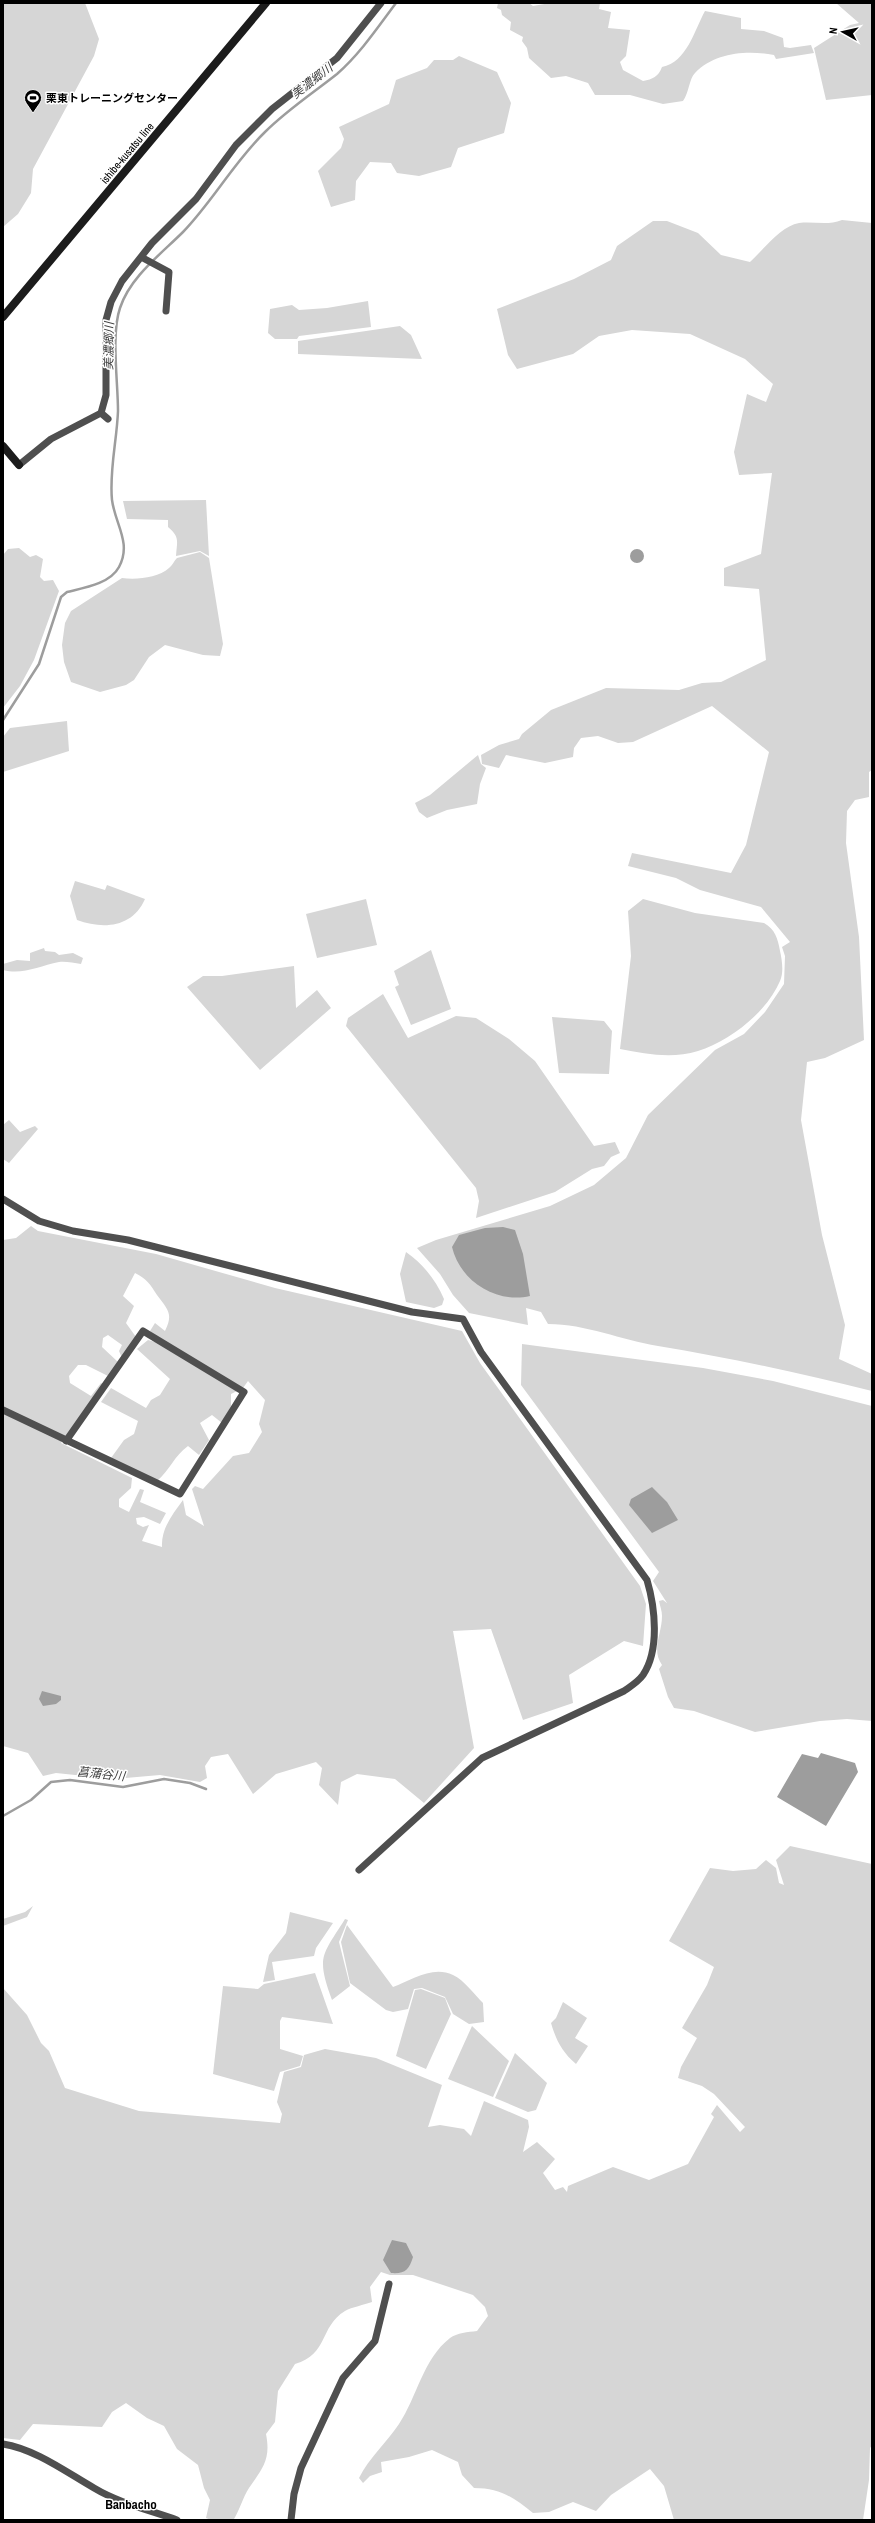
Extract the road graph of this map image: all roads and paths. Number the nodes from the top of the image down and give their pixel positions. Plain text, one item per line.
1 (266, 3) edge
2 (381, 3) edge
3 (143, 259) junction
4 (166, 311) dead end
5 (3, 317) edge
6 (101, 413) junction
7 (108, 419) dead end
8 (3, 446) edge
9 (19, 465) joint
10 (3, 1198) edge
11 (3, 1410) edge
12 (66, 1441) junction
13 (359, 1870) dead end
14 (389, 2284) dead end
15 (3, 2444) edge
16 (177, 2520) edge
17 (291, 2520) edge

1 - 5 main road, ishibe-kusatsu line
2 - 3 street
3 - 4 street
3 - 6 street
6 - 7 street
6 - 9 street
8 - 9 main road
10 - 13 street
11 - 12 street
12 - 12 street
14 - 17 street
15 - 16 street

